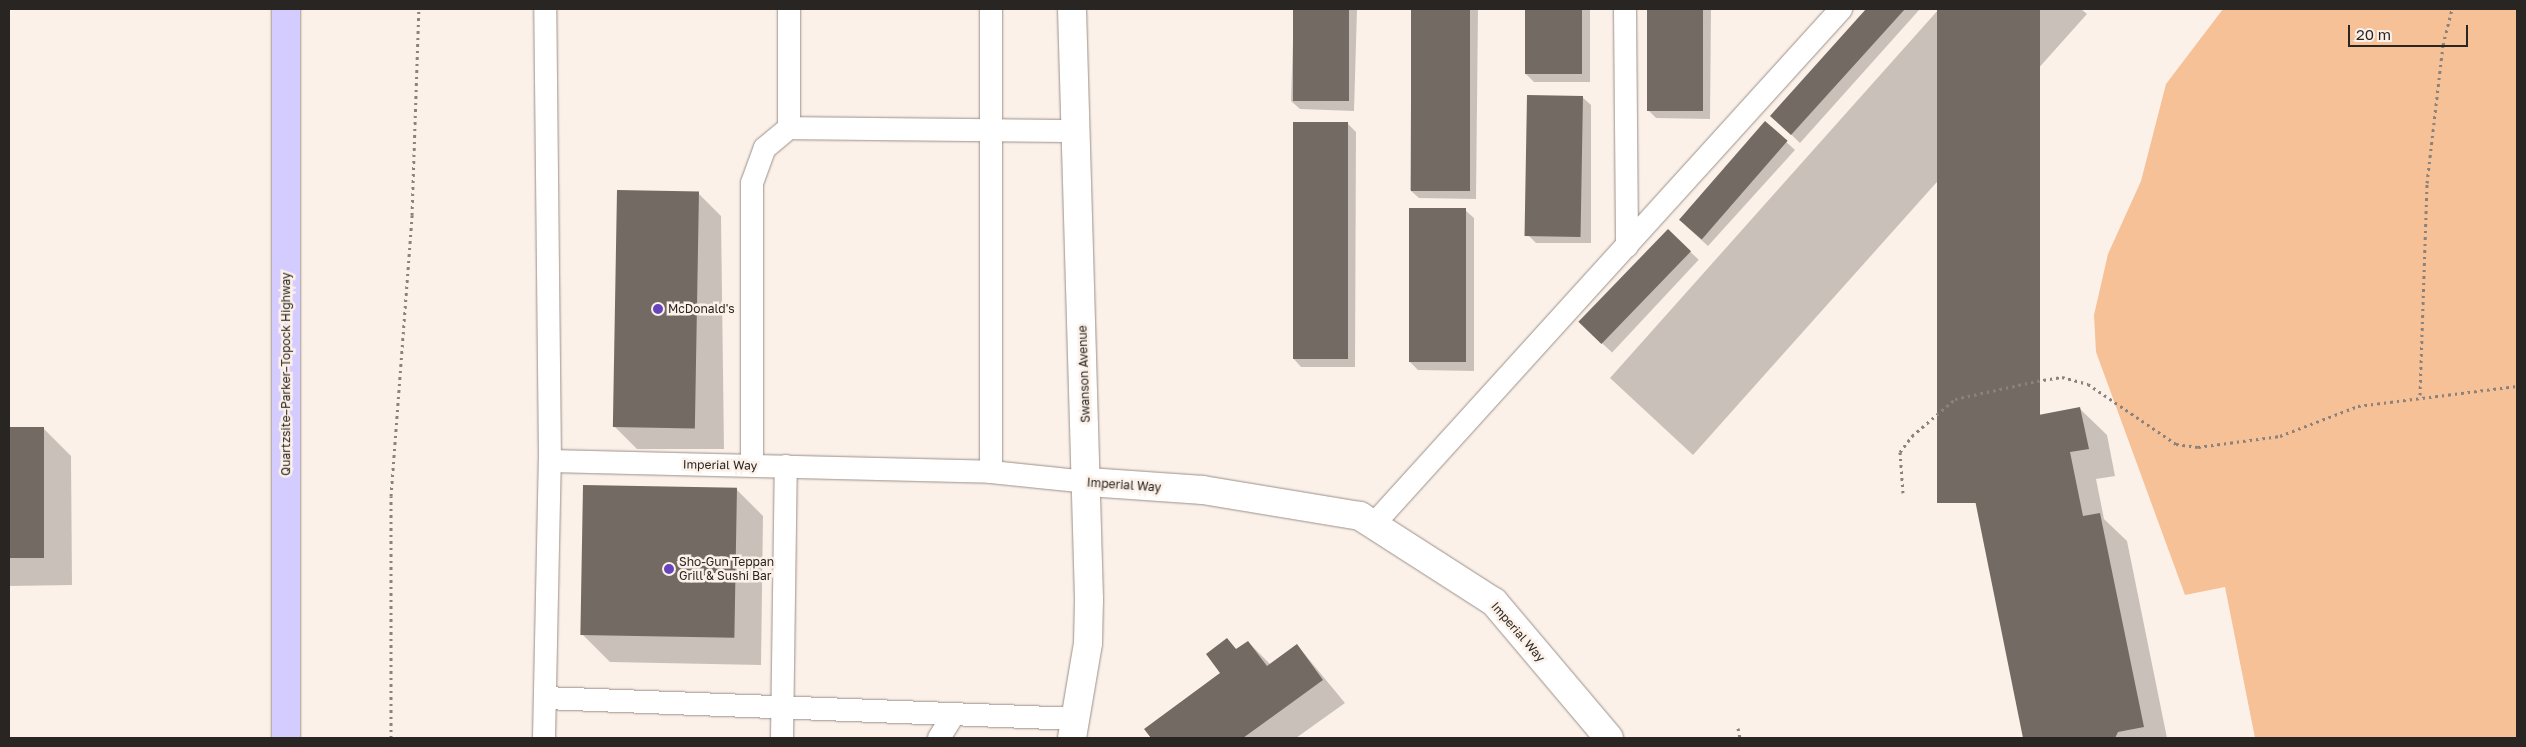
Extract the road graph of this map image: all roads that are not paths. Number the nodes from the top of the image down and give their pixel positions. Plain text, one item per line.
1 (286, 9) edge
2 (545, 9) edge
3 (789, 9) edge
4 (991, 9) edge
5 (1072, 9) edge
6 (1625, 9) edge
7 (1841, 9) edge
8 (789, 128) junction
9 (1077, 131) junction
10 (991, 133) junction
11 (1627, 246) junction
12 (550, 461) junction
13 (752, 465) junction
14 (786, 466) junction
15 (992, 472) junction
16 (1088, 482) junction
17 (1373, 524) junction
18 (544, 698) junction
19 (785, 710) junction
20 (954, 714) junction
21 (1074, 729) edge
22 (286, 738) edge
23 (544, 738) edge
24 (782, 738) edge
25 (939, 738) edge
26 (1609, 738) edge

1 - 22 highway, Quartzsite–Parker–Topock Highway
2 - 12 lane
3 - 8 lane
4 - 10 lane
5 - 9 street, Swanson Avenue
6 - 11 lane
7 - 11 lane
8 - 10 lane
8 - 13 lane
9 - 10 lane
9 - 16 street, Swanson Avenue
10 - 15 lane
11 - 17 lane
12 - 13 lane, Imperial Way
12 - 18 lane
13 - 14 lane, Imperial Way
14 - 15 lane, Imperial Way
14 - 19 lane
15 - 16 lane, Imperial Way
16 - 17 street, Imperial Way
16 - 21 street, Swanson Avenue
17 - 26 street, Imperial Way
18 - 19 lane
18 - 23 lane
19 - 20 lane
19 - 24 lane
20 - 21 lane
20 - 25 lane

